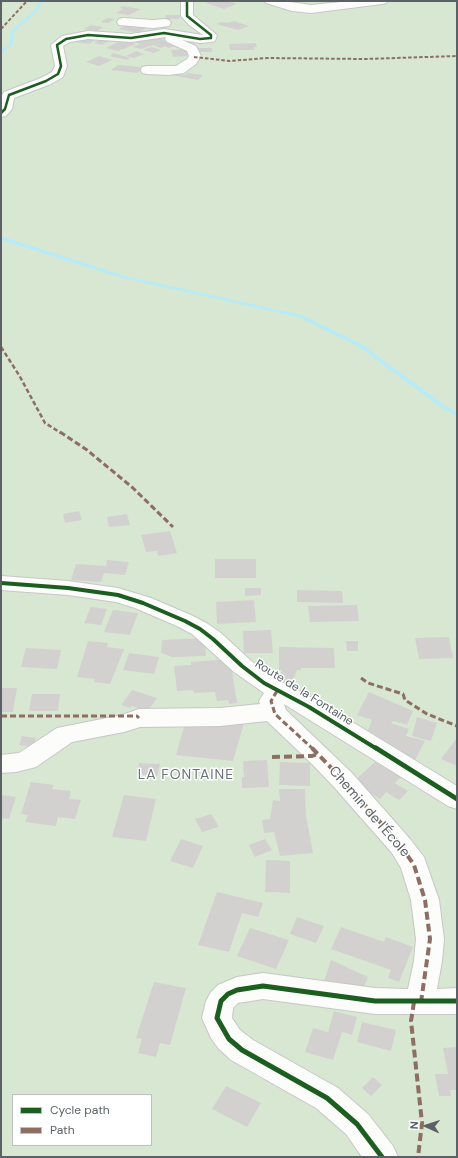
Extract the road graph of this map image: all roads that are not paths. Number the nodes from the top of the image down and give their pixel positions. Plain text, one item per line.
1 (187, 1) edge
2 (270, 1) edge
3 (382, 1) edge
4 (189, 18) junction
5 (123, 22) dead end
6 (161, 34) junction
7 (147, 70) dead end
8 (1, 113) edge
9 (1, 583) edge
10 (275, 701) junction
11 (1, 764) edge
12 (457, 799) edge
13 (457, 1000) edge
14 (421, 1002) junction
15 (382, 1157) edge

1 - 4 street
2 - 3 street
4 - 5 street
4 - 6 street
6 - 7 street
6 - 8 street
9 - 10 street, Route de la Fontaine
10 - 11 street
10 - 12 street, Route de la Fontaine
10 - 14 street, Chemin de l'École
13 - 14 street
14 - 15 street

